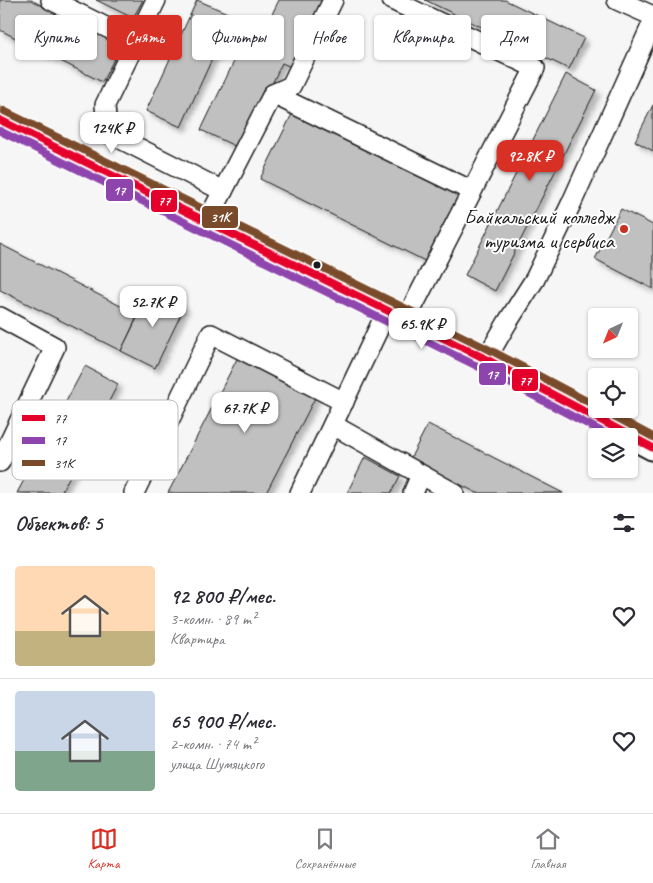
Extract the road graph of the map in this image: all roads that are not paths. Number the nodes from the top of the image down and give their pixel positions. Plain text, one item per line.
1 (51, 0) edge
2 (156, 0) edge
3 (334, 0) edge
4 (392, 0) edge
5 (617, 0) edge
6 (149, 15) edge
7 (653, 16) edge
8 (653, 22) edge
9 (107, 28) edge
10 (127, 60) edge
11 (274, 94) junction
12 (0, 120) edge
13 (223, 191) junction
14 (472, 191) junction
15 (207, 222) junction
16 (396, 316) junction
17 (0, 317) edge
18 (486, 359) junction
19 (30, 400) edge
20 (178, 402) edge
21 (344, 402) junction
22 (333, 425) junction
23 (12, 437) edge
24 (653, 448) edge
25 (0, 462) edge
26 (421, 474) junction
27 (140, 480) edge
28 (134, 493) edge
29 (300, 493) edge
30 (413, 493) edge
31 (454, 493) edge

1 - 9 lane
2 - 6 lane
3 - 11 lane
4 - 14 lane
5 - 7 lane
8 - 18 lane
10 - 13 lane
11 - 13 lane
11 - 14 lane
12 - 15 main road
13 - 15 lane
14 - 16 lane
15 - 16 main road
16 - 18 main road
16 - 21 lane
17 - 19 lane
18 - 24 main road
20 - 21 lane
21 - 22 lane
22 - 26 lane
22 - 29 lane
23 - 25 lane
26 - 30 lane
26 - 31 lane
27 - 28 lane

